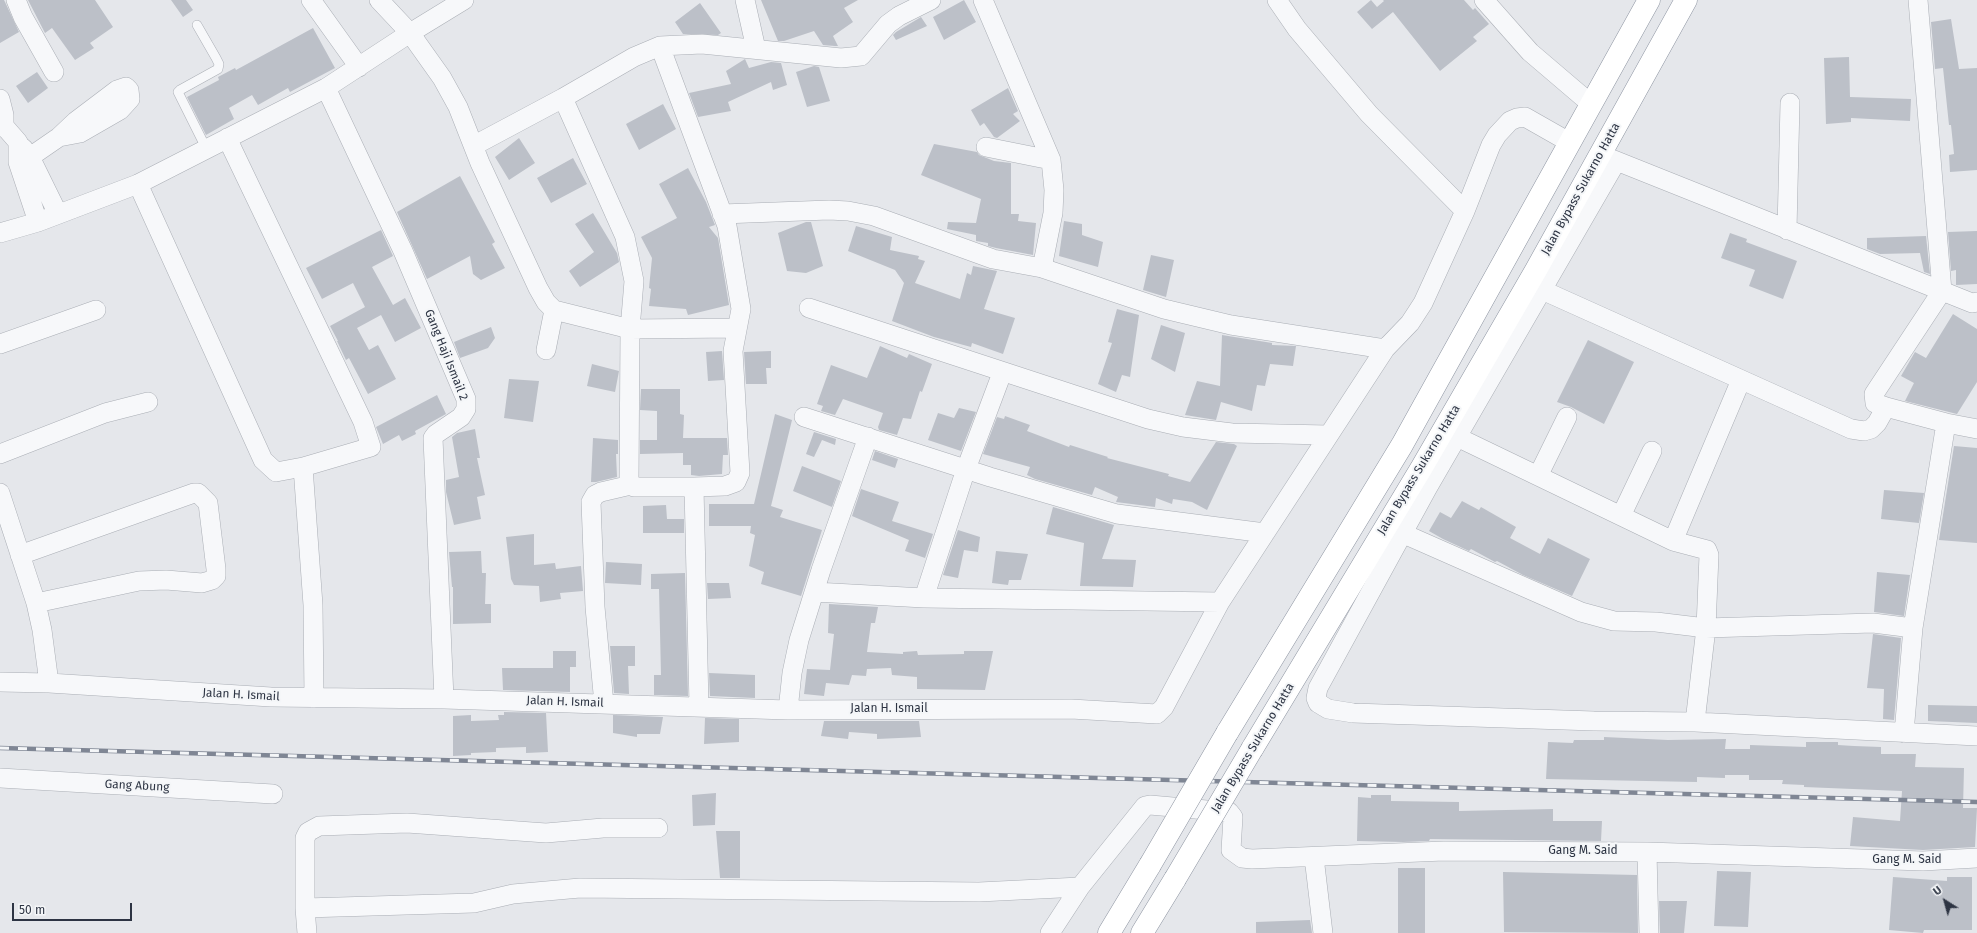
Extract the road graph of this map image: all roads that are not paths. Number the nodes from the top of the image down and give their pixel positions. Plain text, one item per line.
1 (16, 0) edge
2 (311, 0) edge
3 (379, 0) edge
4 (464, 0) edge
5 (744, 0) edge
6 (931, 0) edge
7 (983, 0) edge
8 (1277, 0) edge
9 (1484, 0) edge
10 (1649, 0) edge
11 (1686, 0) edge
12 (1918, 0) edge
13 (197, 25) dead end
14 (410, 33) junction
15 (660, 46) junction
16 (756, 49) junction
17 (359, 67) junction
18 (54, 72) dead end
19 (326, 88) junction
20 (563, 98) junction
21 (0, 99) edge
22 (1790, 103) dead end
23 (1591, 104) junction
24 (2, 126) edge
25 (59, 137) dead end
26 (227, 138) junction
27 (18, 142) junction
28 (1569, 142) junction
29 (475, 145) junction
30 (986, 147) dead end
31 (206, 148) junction
32 (30, 157) junction
33 (1608, 158) junction
34 (1051, 160) junction
35 (138, 184) junction
36 (1465, 211) junction
37 (58, 214) junction
38 (722, 214) junction
39 (38, 222) junction
40 (1786, 230) junction
41 (0, 233) edge
42 (1042, 268) junction
43 (1542, 290) junction
44 (1942, 291) junction
45 (1975, 303) edge
46 (809, 308) dead end
47 (96, 310) dead end
48 (554, 310) junction
49 (631, 323) junction
50 (737, 328) junction
51 (0, 344) edge
52 (1385, 349) junction
53 (546, 350) dead end
54 (1002, 372) junction
55 (1741, 380) junction
56 (148, 402) dead end
57 (1886, 407) junction
58 (804, 417) dead end
59 (1567, 417) dead end
60 (1946, 423) junction
61 (1977, 428) edge
62 (1328, 434) junction
63 (868, 437) junction
64 (1457, 437) junction
65 (1652, 451) dead end
66 (0, 454) edge
67 (303, 467) junction
68 (966, 469) junction
69 (1538, 476) junction
70 (631, 485) junction
71 (694, 488) junction
72 (0, 493) edge
73 (1621, 516) junction
74 (1265, 533) junction
75 (1404, 534) junction
76 (1673, 541) junction
77 (20, 555) junction
78 (815, 592) junction
79 (924, 598) junction
80 (1220, 602) junction
81 (36, 603) junction
82 (1706, 628) junction
83 (1913, 628) junction
84 (0, 682) edge
85 (49, 683) junction
86 (314, 698) junction
87 (444, 698) junction
88 (604, 704) junction
89 (699, 706) junction
90 (788, 710) junction
91 (1695, 722) junction
92 (1904, 733) junction
93 (1977, 736) edge
94 (0, 778) edge
95 (274, 794) dead end
96 (658, 828) dead end
97 (1647, 852) junction
98 (1314, 857) junction
99 (1977, 858) edge
100 (1080, 887) junction
101 (305, 908) junction
102 (307, 933) edge
103 (1050, 933) edge
104 (1109, 933) edge
105 (1142, 933) edge
106 (1323, 933) edge
107 (1649, 933) edge

1 - 18 street
2 - 17 street
3 - 14 street
4 - 14 street
5 - 16 street
6 - 16 street
7 - 34 street
8 - 36 street
9 - 23 street
10 - 23 highway
11 - 33 highway, Jalan Bypass Sukarno Hatta
12 - 44 street
13 - 31 lane
14 - 17 street
14 - 29 street
15 - 16 street
15 - 20 street
15 - 38 street
17 - 19 street
19 - 26 street
19 - 87 street, Gang Haji Ismail 2
20 - 29 street
20 - 49 street
21 - 24 street
22 - 40 street
23 - 28 highway
24 - 27 street
25 - 32 street
26 - 31 street
26 - 67 street
27 - 32 street
27 - 39 street
28 - 36 street, Jalan H. Ismail
28 - 104 highway, bridge
29 - 48 street
30 - 34 street
31 - 35 street
32 - 37 street
33 - 40 street
33 - 43 street
33 - 105 highway, Jalan Bypass Sukarno Hatta, bridge
34 - 42 street
35 - 37 street
35 - 67 street
36 - 52 street, Jalan H. Ismail
37 - 39 street
38 - 42 street
38 - 50 street
39 - 41 street
40 - 44 street
42 - 52 street
43 - 55 street
43 - 64 street
44 - 45 street
44 - 57 street
46 - 54 street
47 - 51 street
48 - 49 street
48 - 53 street
49 - 50 street
49 - 70 street
50 - 71 street
52 - 62 street, Jalan H. Ismail
54 - 62 street
54 - 68 street
55 - 57 street
55 - 76 street
56 - 66 street
57 - 60 street
58 - 63 street
59 - 69 street
60 - 61 street
60 - 83 street
62 - 74 street, Jalan H. Ismail
63 - 68 street
63 - 78 street
64 - 69 street
64 - 75 street
65 - 73 street
67 - 86 street
68 - 74 street
68 - 79 street
69 - 73 street
70 - 71 street
70 - 88 street
71 - 89 street
72 - 77 street
73 - 76 street
74 - 80 street, Jalan H. Ismail
75 - 82 street
75 - 91 street
76 - 82 street
77 - 81 street
77 - 81 street
78 - 79 street
78 - 90 street
79 - 80 street
80 - 90 street, Jalan H. Ismail
81 - 85 street
82 - 83 street
82 - 91 street
83 - 92 street
84 - 85 street, Jalan H. Ismail
85 - 86 street, Jalan H. Ismail
86 - 87 street, Jalan H. Ismail
87 - 88 street, Jalan H. Ismail
88 - 89 street, Jalan H. Ismail
89 - 90 street, Jalan H. Ismail
91 - 92 street
92 - 93 street
94 - 95 street, Gang Abung
96 - 101 street
97 - 98 street, Gang M. Said
97 - 99 street, Gang M. Said
97 - 107 street
98 - 100 street, Gang M. Said
98 - 106 street
100 - 101 street
100 - 103 street
101 - 102 street

